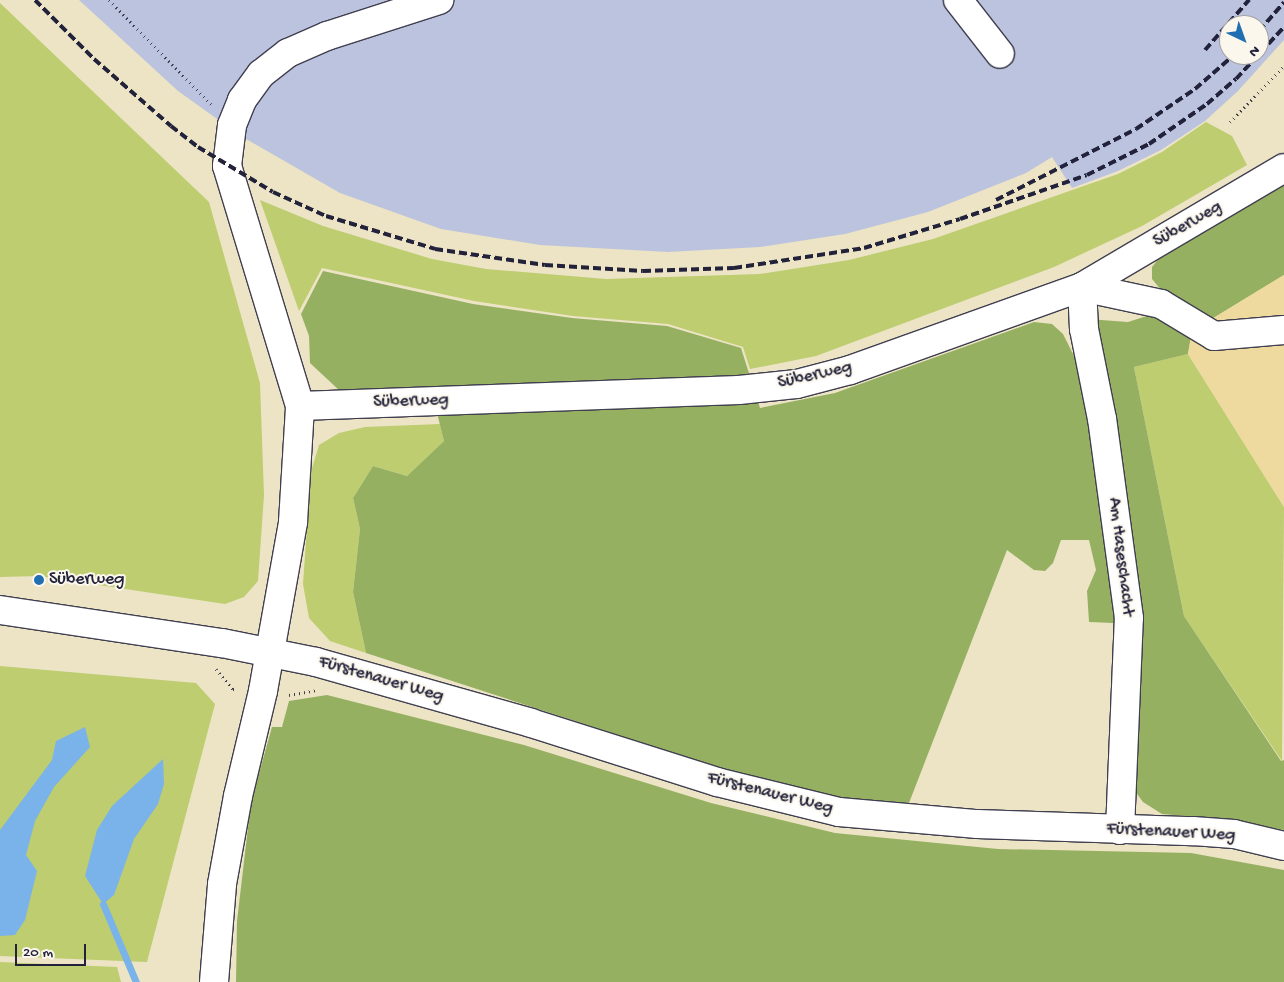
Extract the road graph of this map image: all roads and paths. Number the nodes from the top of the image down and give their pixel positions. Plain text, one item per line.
1 (110, 0) edge
2 (439, 0) edge
3 (958, 0) edge
4 (1000, 54) dead end
5 (1284, 66) edge
6 (1230, 122) dead end
7 (232, 126) junction
8 (1284, 168) edge
9 (1082, 287) junction
10 (1284, 330) edge
11 (300, 406) junction
12 (0, 610) edge
13 (271, 651) junction
14 (1120, 830) junction
15 (1284, 846) edge
16 (214, 982) edge

1 - 7 path
2 - 7 street
3 - 4 street
5 - 6 path
7 - 11 street
8 - 9 street, Süberweg
9 - 10 street
9 - 11 street, Süberweg
9 - 14 street, Am Haseschacht
11 - 13 street
12 - 13 street, Fürstenauer Weg
13 - 14 street, Fürstenauer Weg
13 - 16 street
14 - 15 street, Fürstenauer Weg

